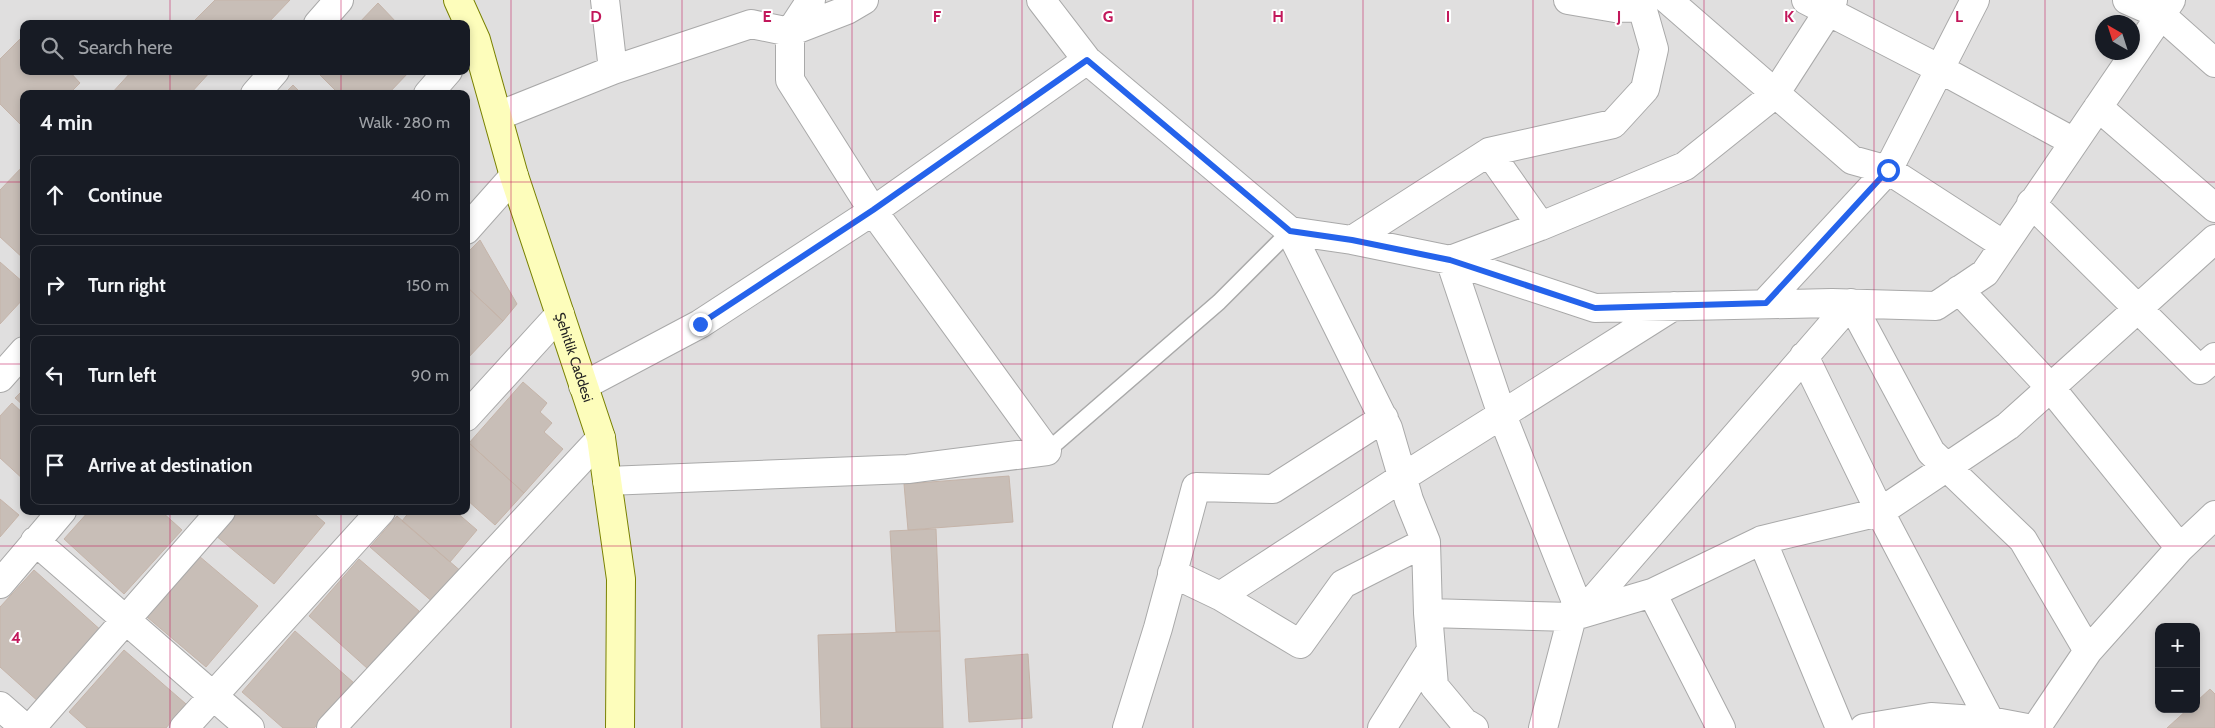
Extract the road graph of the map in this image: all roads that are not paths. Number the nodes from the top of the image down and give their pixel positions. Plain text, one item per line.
1 (339, 0) edge
2 (458, 0) edge
3 (605, 0) edge
4 (811, 0) edge
5 (864, 0) edge
6 (1041, 0) edge
7 (1568, 0) edge
8 (1976, 0) edge
9 (2126, 0) edge
10 (1652, 2) edge
11 (1822, 4) edge
12 (2166, 7) edge
13 (322, 20) edge
14 (464, 20) edge
15 (790, 32) junction
16 (471, 45) edge
17 (1087, 60) junction
18 (2215, 63) edge
19 (1940, 69) junction
20 (613, 70) junction
21 (272, 75) edge
22 (445, 75) edge
23 (258, 90) edge
24 (431, 90) edge
25 (1775, 94) junction
26 (2098, 107) junction
27 (498, 116) junction
28 (2074, 142) junction
29 (1489, 152) junction
30 (1888, 170) junction
31 (514, 176) junction
32 (2031, 202) junction
33 (2215, 208) edge
34 (873, 210) junction
35 (470, 226) edge
36 (1541, 226) junction
37 (1290, 231) junction
38 (2215, 239) edge
39 (1352, 240) junction
40 (2004, 245) junction
41 (1450, 260) junction
42 (1959, 290) junction
43 (1766, 303) junction
44 (1851, 303) junction
45 (1675, 306) junction
46 (2139, 308) junction
47 (560, 314) junction
48 (20, 356) edge
49 (1804, 356) junction
50 (2215, 357) edge
51 (0, 378) edge
52 (583, 386) junction
53 (2050, 387) junction
54 (470, 413) edge
55 (1502, 415) junction
56 (1384, 418) junction
57 (601, 438) junction
58 (1047, 451) junction
59 (1947, 467) junction
60 (1403, 477) junction
61 (607, 481) junction
62 (1880, 512) junction
63 (58, 515) edge
64 (218, 515) edge
65 (376, 515) edge
66 (2215, 515) edge
67 (1762, 540) junction
68 (35, 541) junction
69 (1426, 542) junction
70 (2180, 548) junction
71 (1172, 573) junction
72 (0, 584) edge
73 (1652, 593) junction
74 (1220, 596) junction
75 (1428, 613) junction
76 (1577, 615) junction
77 (126, 620) junction
78 (1431, 650) junction
79 (2088, 651) junction
80 (213, 696) junction
81 (0, 706) edge
82 (1990, 721) junction
83 (25, 728) edge
84 (31, 728) edge
85 (184, 728) edge
86 (250, 728) edge
87 (331, 728) edge
88 (620, 728) edge
89 (1127, 728) edge
90 (1382, 728) edge
91 (1474, 728) edge
92 (1543, 728) edge
93 (1721, 728) edge
94 (1840, 728) edge
95 (1864, 728) edge
96 (2027, 728) edge
97 (2036, 728) edge

1 - 13 street
2 - 14 street, Şehitlik Caddesi
3 - 20 street
4 - 15 street
5 - 15 street
6 - 17 street
7 - 10 street
8 - 19 street
9 - 12 street
10 - 25 street
10 - 29 street
11 - 19 street
11 - 25 street
12 - 18 street
12 - 26 street
15 - 20 street
15 - 34 street
16 - 27 street, Şehitlik Caddesi
17 - 34 street
17 - 37 street
19 - 28 street
19 - 30 street
20 - 27 street
21 - 23 street
22 - 24 street
25 - 30 street
25 - 36 street
26 - 28 street
26 - 33 street
27 - 31 street, Şehitlik Caddesi
28 - 32 street
29 - 36 street
29 - 39 street
30 - 40 street
30 - 43 street
31 - 35 street
31 - 47 street, Şehitlik Caddesi
32 - 40 street
32 - 46 street
34 - 52 street
34 - 58 street
36 - 41 street
37 - 39 street
37 - 56 street
37 - 58 lane
38 - 46 street
39 - 41 street
40 - 42 street
41 - 45 street
41 - 55 street
42 - 44 street
42 - 53 street
43 - 44 street
43 - 45 street
44 - 49 street
44 - 59 street
45 - 55 street
46 - 50 street
46 - 53 street
47 - 52 street, Şehitlik Caddesi
47 - 54 street
48 - 51 street
49 - 62 street
49 - 76 street
52 - 57 street, Şehitlik Caddesi
53 - 59 street
53 - 70 street
55 - 60 street
55 - 76 street
56 - 60 street
56 - 71 street
57 - 61 street, Şehitlik Caddesi
57 - 87 street
58 - 61 street
59 - 62 street
59 - 79 street
60 - 69 street
60 - 74 street
61 - 88 street, Şehitlik Caddesi
62 - 67 street
62 - 82 street
63 - 68 street
64 - 77 street
65 - 80 street
66 - 70 street
67 - 73 street
67 - 94 street
68 - 72 street
68 - 77 street
69 - 74 street
69 - 75 street
70 - 79 street
71 - 74 street
71 - 89 street
73 - 76 street
73 - 93 street
75 - 76 street
75 - 78 street
76 - 92 street
77 - 80 street
77 - 84 street
78 - 90 street
78 - 91 street
79 - 97 street
80 - 85 street
80 - 86 street
81 - 83 street
82 - 95 street
82 - 96 street

